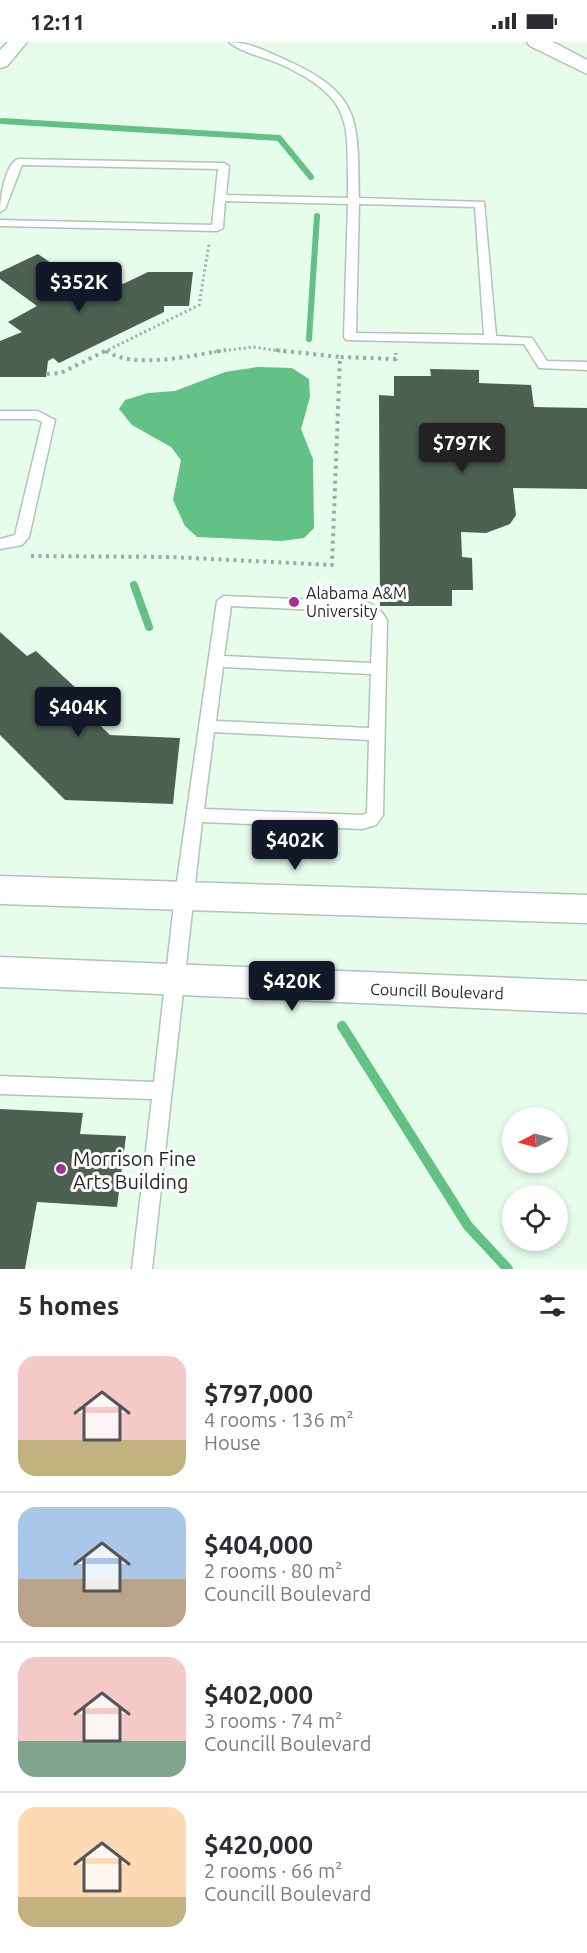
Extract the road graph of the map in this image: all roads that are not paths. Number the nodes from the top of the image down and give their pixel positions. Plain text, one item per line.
1 (234, 42) edge
2 (537, 42) edge
3 (587, 68) edge
4 (220, 198) junction
5 (354, 201) junction
6 (0, 209) edge
7 (0, 223) edge
8 (490, 339) junction
9 (587, 366) edge
10 (0, 415) edge
11 (0, 544) edge
12 (216, 661) junction
13 (379, 669) junction
14 (207, 726) junction
15 (377, 734) junction
16 (195, 815) junction
17 (0, 890) edge
18 (184, 895) junction
19 (587, 909) edge
20 (0, 972) edge
21 (174, 980) junction
22 (587, 997) edge
23 (0, 1085) edge
24 (161, 1091) junction
25 (142, 1269) edge

1 - 5 lane
2 - 3 street
4 - 5 lane
4 - 6 lane
4 - 7 lane
5 - 8 lane
5 - 8 lane
8 - 9 lane
10 - 11 lane
12 - 13 lane
12 - 13 lane
12 - 14 lane
13 - 15 lane
14 - 15 lane
14 - 16 lane
15 - 16 lane
16 - 18 lane
17 - 18 street
18 - 19 street
18 - 21 lane
20 - 21 street, Councill Boulevard
21 - 22 street, Councill Boulevard
21 - 24 lane
23 - 24 lane
24 - 25 lane

